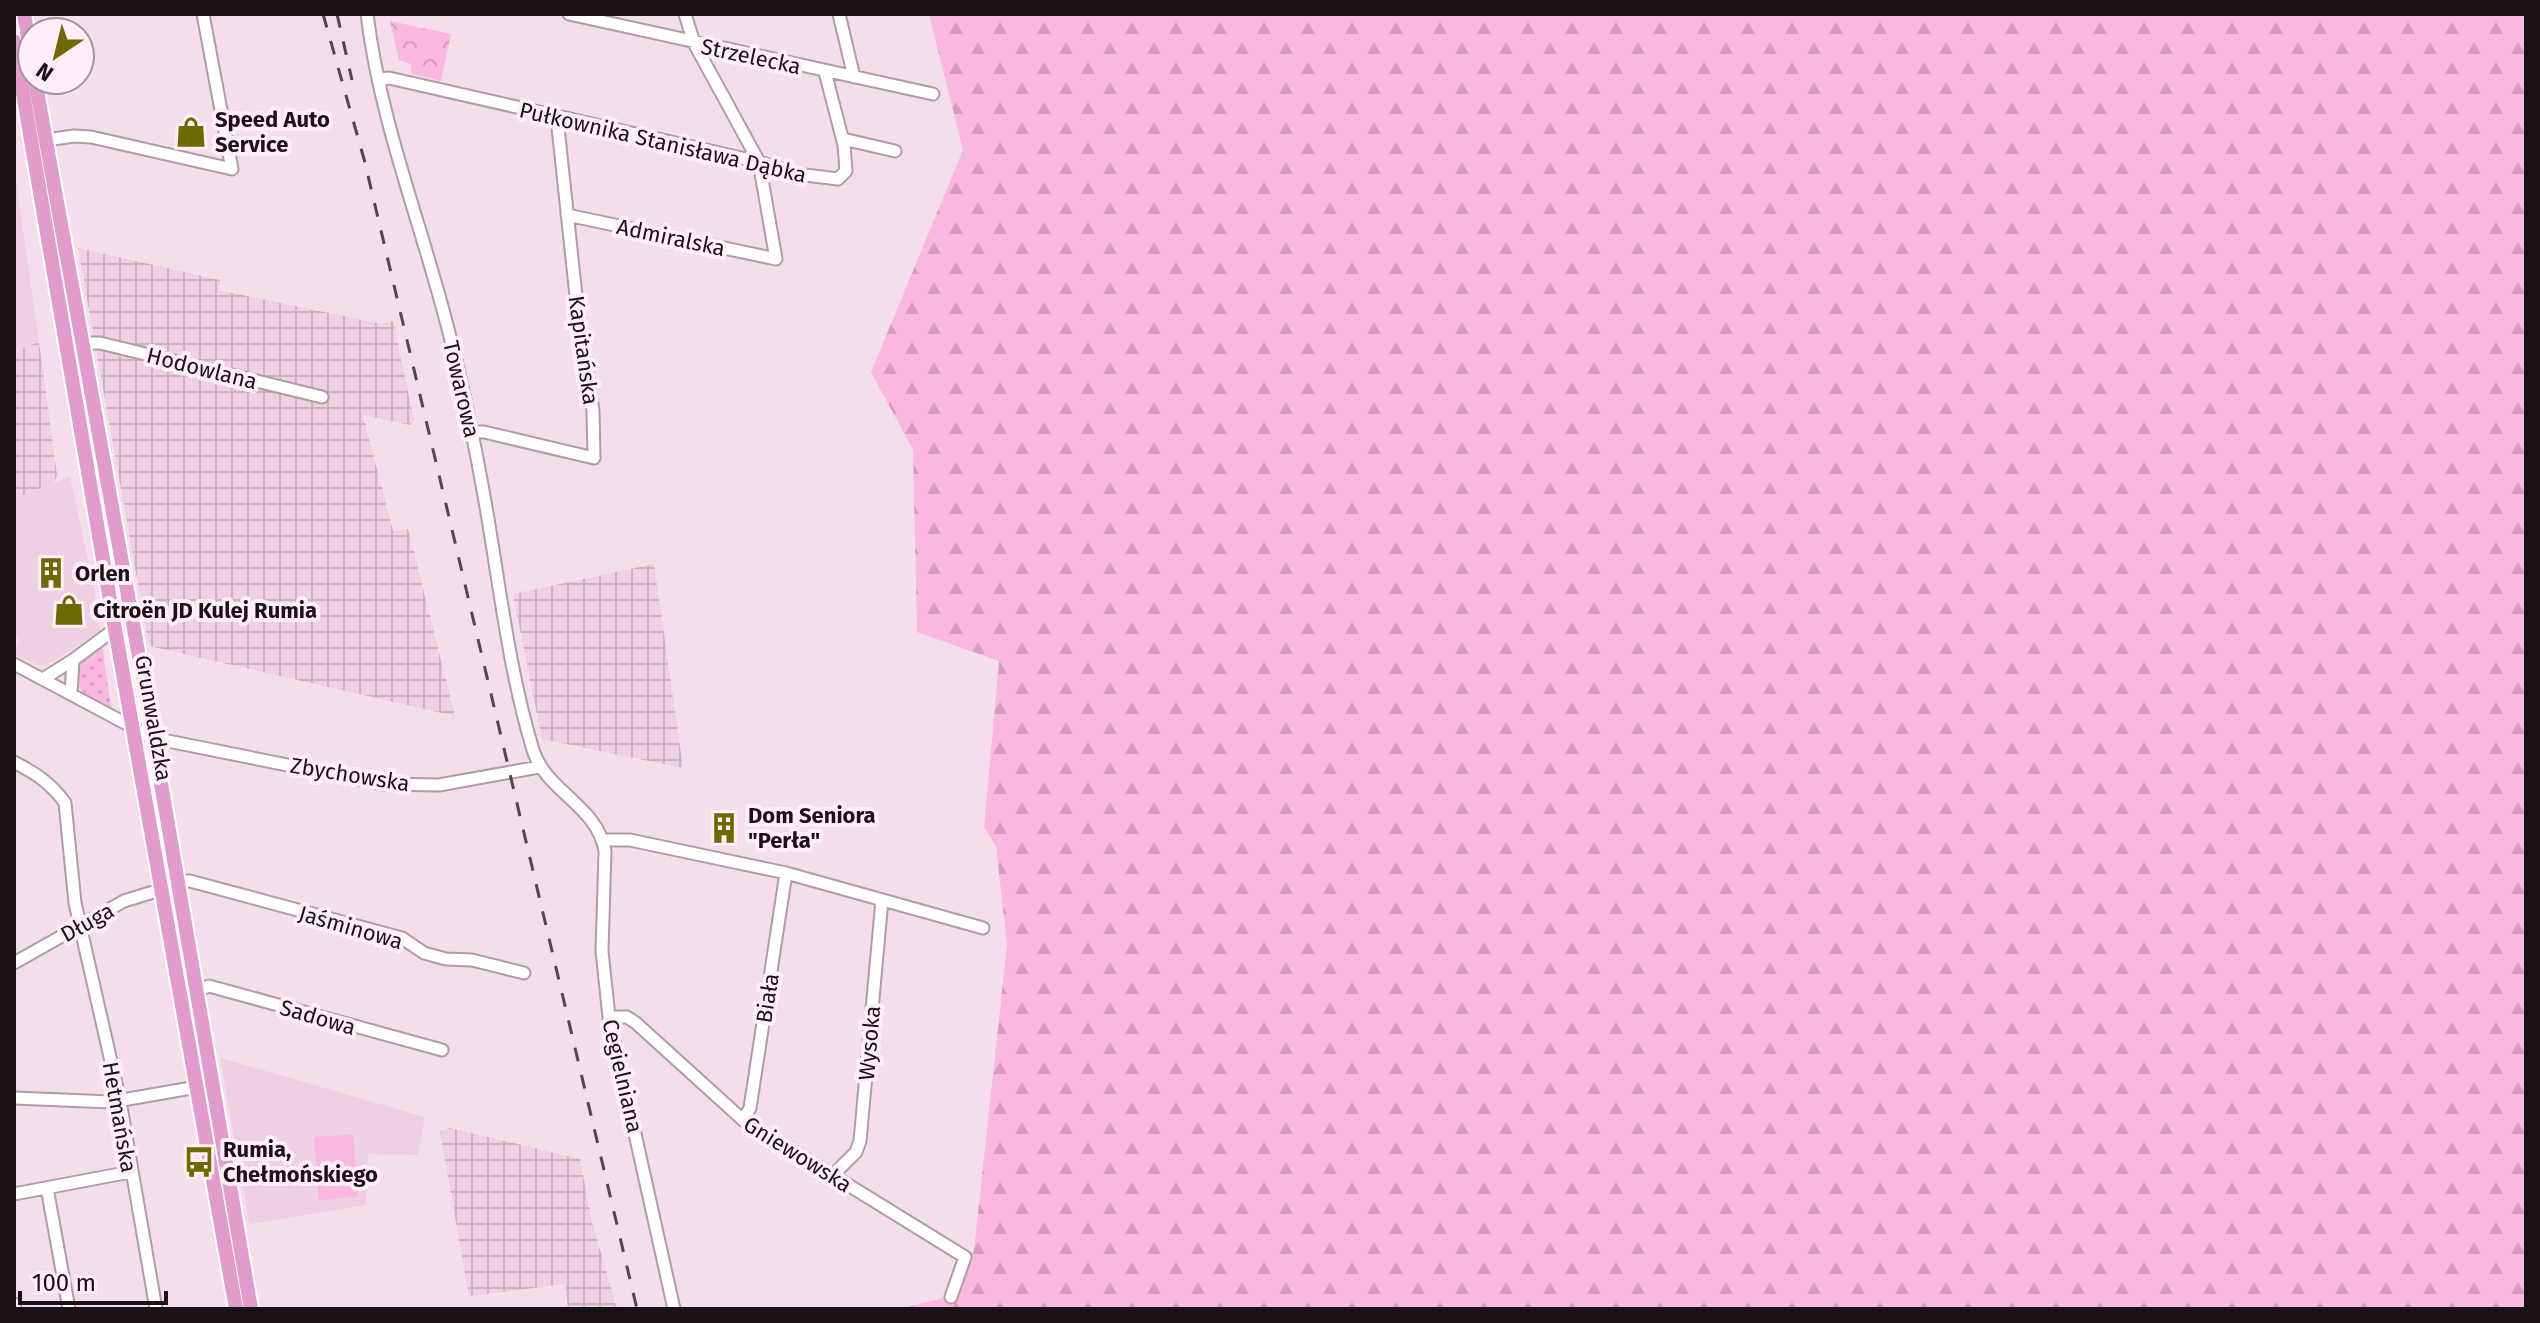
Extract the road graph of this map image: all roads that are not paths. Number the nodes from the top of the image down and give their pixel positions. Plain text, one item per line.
1 (203, 14) edge
2 (367, 14) edge
3 (569, 14) edge
4 (685, 14) edge
5 (839, 14) edge
6 (14, 41) edge
7 (694, 43) junction
8 (825, 72) junction
9 (854, 77) junction
10 (378, 80) junction
11 (933, 94) dead end
12 (38, 96) edge
13 (557, 118) junction
14 (843, 139) junction
15 (46, 140) junction
16 (895, 151) dead end
17 (759, 162) junction
18 (567, 215) junction
19 (81, 343) junction
20 (322, 397) dead end
21 (472, 432) junction
22 (115, 629) junction
23 (73, 660) junction
24 (14, 664) edge
25 (43, 679) junction
26 (71, 694) junction
27 (134, 727) junction
28 (153, 738) junction
29 (14, 762) edge
30 (539, 767) junction
31 (603, 840) junction
32 (786, 873) junction
33 (178, 881) junction
34 (163, 889) junction
35 (882, 900) junction
36 (80, 926) junction
37 (983, 928) dead end
38 (14, 963) edge
39 (524, 973) dead end
40 (196, 991) junction
41 (609, 1017) junction
42 (442, 1050) dead end
43 (197, 1087) junction
44 (14, 1098) edge
45 (120, 1101) junction
46 (743, 1120) junction
47 (130, 1172) junction
48 (832, 1176) junction
49 (47, 1188) junction
50 (14, 1194) edge
51 (951, 1297) dead end
52 (69, 1309) edge
53 (156, 1309) edge
54 (236, 1309) edge
55 (251, 1309) edge
56 (674, 1309) edge

1 - 15 street
2 - 10 street, Towarowa
3 - 7 street, Strzelecka
4 - 7 street
5 - 9 street
6 - 22 main road, Grunwaldzka
7 - 8 street, Strzelecka
7 - 17 street
8 - 9 street, Strzelecka
8 - 14 street, Pułkownika Stanisława Dąbka
9 - 11 street, Strzelecka
10 - 13 street, Pułkownika Stanisława Dąbka
10 - 21 street, Towarowa
12 - 15 main road, Grunwaldzka
13 - 17 street, Pułkownika Stanisława Dąbka
13 - 18 street, Kapitańska
14 - 16 street
14 - 17 street, Pułkownika Stanisława Dąbka
15 - 19 main road, Grunwaldzka
17 - 18 street, Admiralska
18 - 21 street, Kapitańska
19 - 20 street, Hodowlana
19 - 28 main road, Grunwaldzka
21 - 30 street, Towarowa
22 - 23 street
22 - 27 main road, Grunwaldzka
23 - 25 street
23 - 26 street
24 - 25 street, Zbychowska
25 - 26 street, Zbychowska
26 - 27 street, Zbychowska
27 - 28 street, Zbychowska
27 - 34 main road, Grunwaldzka
28 - 30 street, Zbychowska
28 - 33 main road, Grunwaldzka
29 - 36 street, Hetmańska
30 - 31 street
31 - 32 street
31 - 41 street, Cegielniana
32 - 35 street
32 - 46 street, Biała
33 - 39 street, Jaśminowa
33 - 40 main road, Grunwaldzka
34 - 36 street, Długa
34 - 43 main road, Grunwaldzka
35 - 37 street
35 - 48 street, Wysoka
36 - 38 street, Długa
36 - 45 street, Hetmańska
40 - 42 street, Sadowa
40 - 55 main road, Grunwaldzka
41 - 46 street, Gniewowska
41 - 56 street, Cegielniana
43 - 45 street
43 - 54 main road, Grunwaldzka
44 - 45 street
45 - 47 street, Hetmańska
46 - 48 street, Gniewowska
47 - 49 street
47 - 53 street, Hetmańska
48 - 51 street, Gniewowska
49 - 50 street
49 - 52 street

